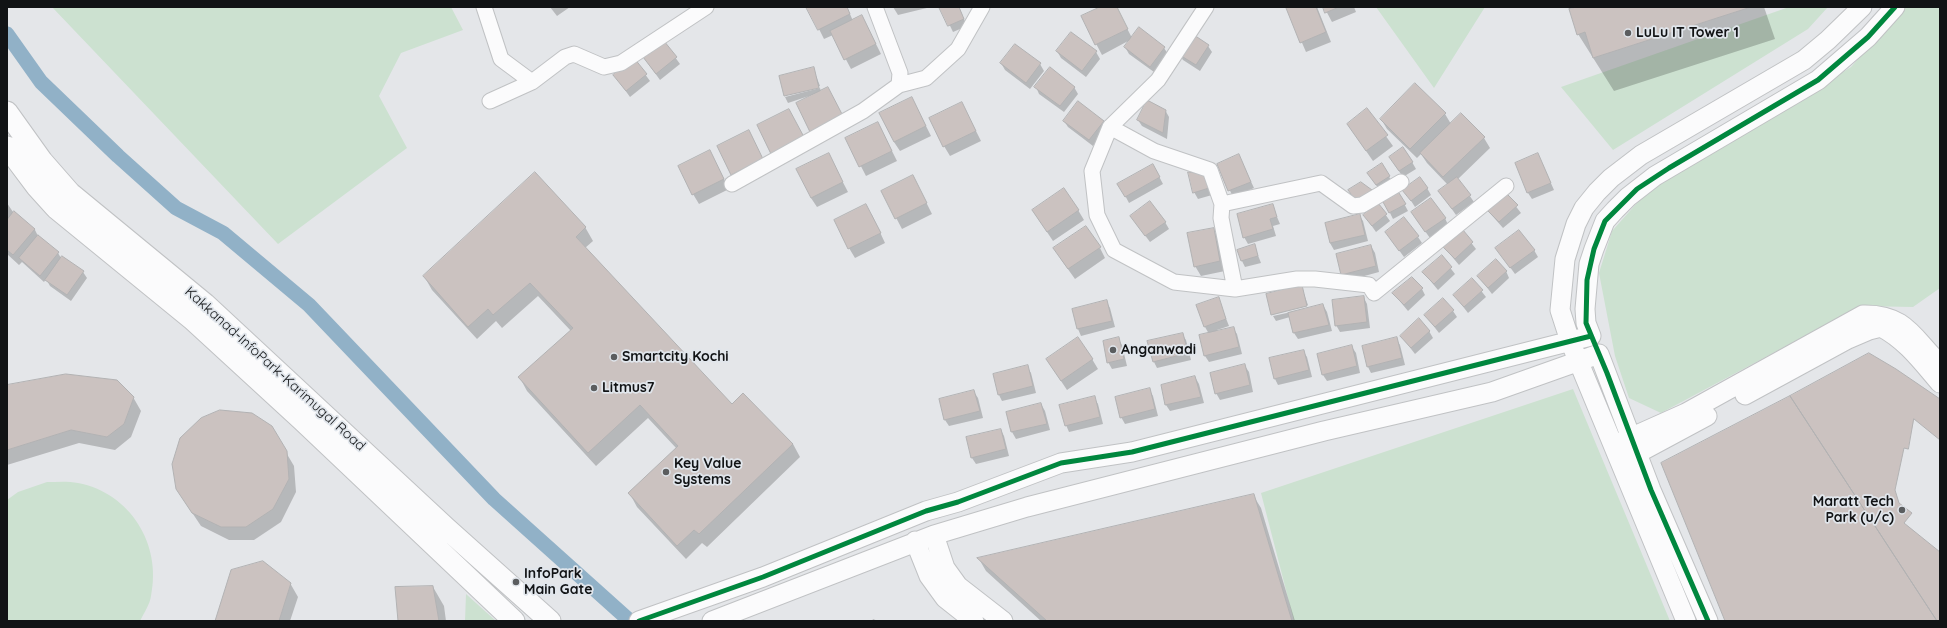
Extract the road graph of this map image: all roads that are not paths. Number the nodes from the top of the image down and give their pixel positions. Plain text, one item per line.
1 (484, 7) edge
2 (706, 7) edge
3 (875, 7) edge
4 (982, 7) edge
5 (1206, 7) edge
6 (1862, 7) edge
7 (1895, 7) edge
8 (532, 82) junction
9 (899, 85) junction
10 (490, 100) dead end
11 (7, 112) edge
12 (1110, 127) junction
13 (7, 147) edge
14 (1401, 182) dead end
15 (732, 184) dead end
16 (1506, 186) dead end
17 (1222, 204) junction
18 (1234, 289) junction
19 (1883, 321) junction
20 (1591, 336) junction
21 (1570, 341) junction
22 (1600, 354) junction
23 (1579, 362) junction
24 (1940, 364) edge
25 (1940, 383) edge
26 (1630, 451) junction
27 (934, 535) junction
28 (915, 541) junction
29 (514, 621) edge
30 (550, 621) edge
31 (639, 621) edge
32 (712, 621) edge
33 (974, 621) edge
34 (1003, 621) edge
35 (1686, 621) edge
36 (1708, 621) edge

1 - 8 street
2 - 8 street
3 - 9 street
4 - 9 street
5 - 12 street
6 - 21 street
7 - 20 street
8 - 10 street
9 - 15 street
11 - 30 main road, Kakkanad-InfoPark-Karimugal Road
12 - 17 street
12 - 18 street
13 - 29 main road, Kakkanad-InfoPark-Karimugal Road
14 - 17 street
16 - 18 street
17 - 18 street
19 - 24 street
19 - 25 street
19 - 26 street
20 - 21 street
20 - 22 street
21 - 23 street
21 - 31 street
22 - 23 street
22 - 26 street
23 - 26 street
23 - 27 street
26 - 35 street
26 - 36 street
27 - 28 street
27 - 34 street
28 - 32 street
28 - 33 street

